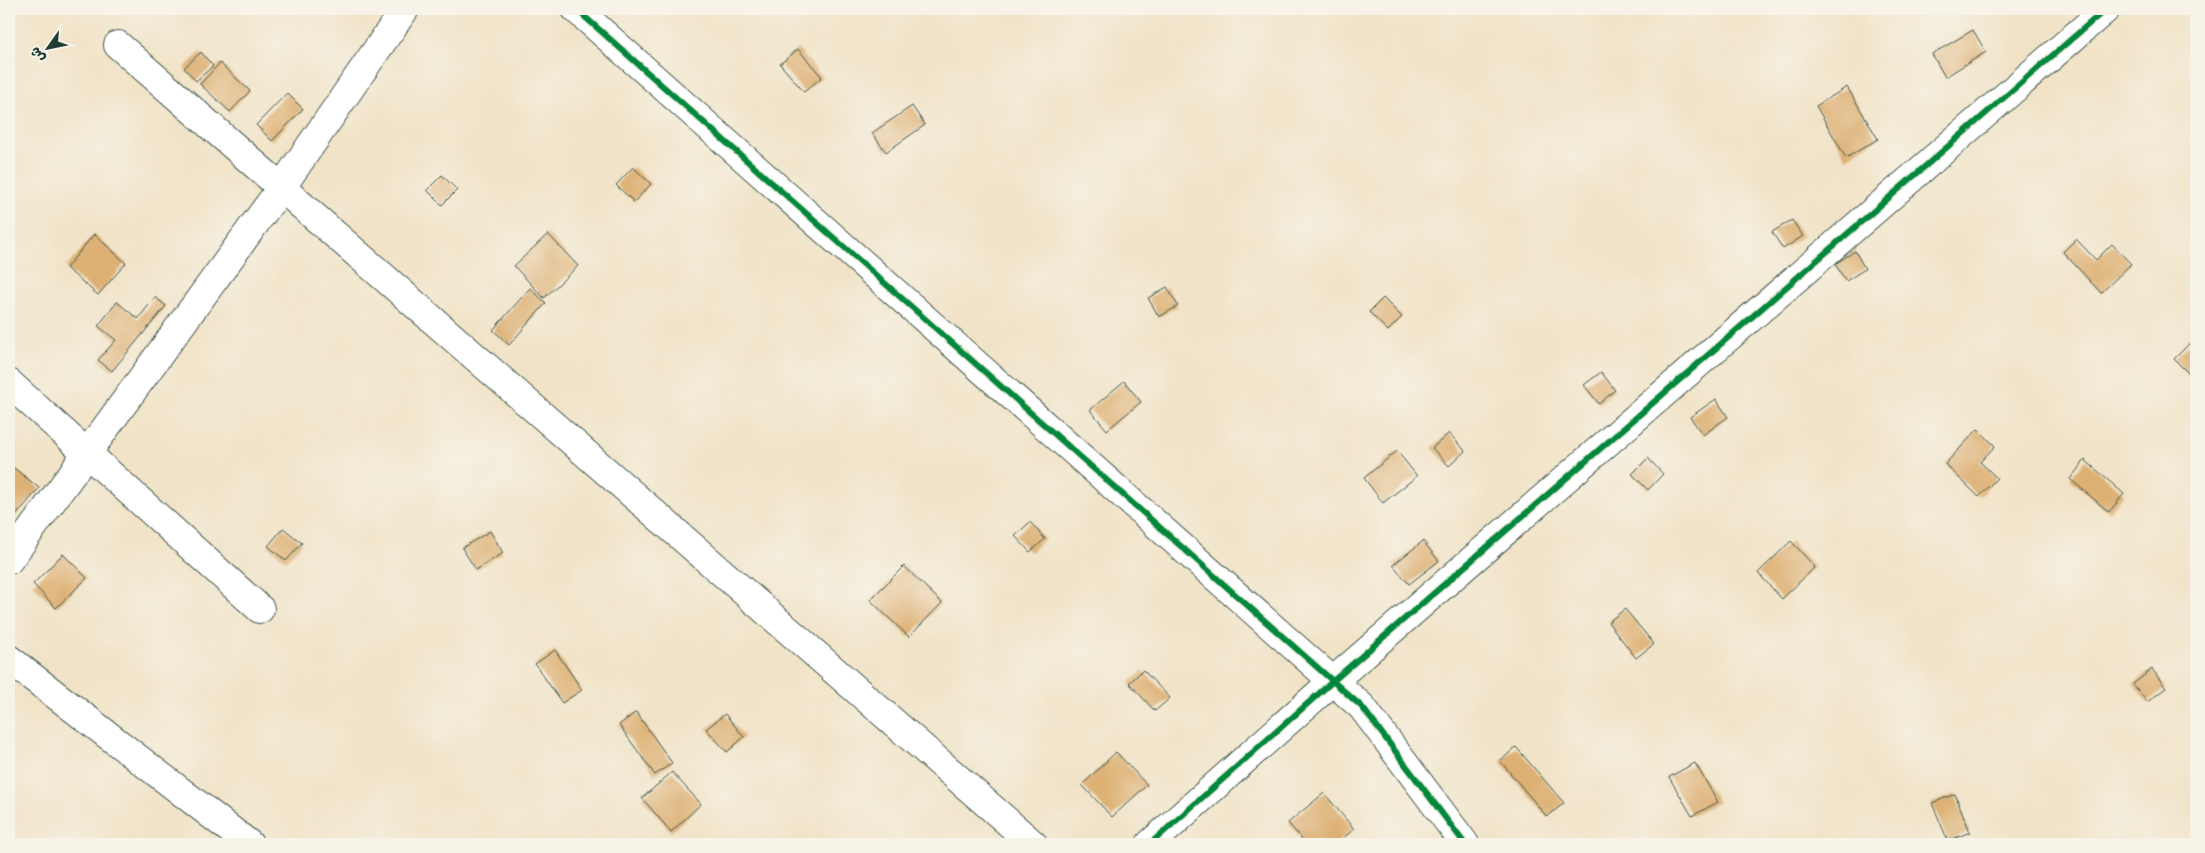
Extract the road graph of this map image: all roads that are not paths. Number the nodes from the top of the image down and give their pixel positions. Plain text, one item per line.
1 (405, 9) edge
2 (576, 9) edge
3 (2106, 9) edge
4 (118, 45) dead end
5 (281, 188) junction
6 (9, 383) edge
7 (86, 454) junction
8 (9, 560) edge
9 (260, 609) dead end
10 (9, 659) edge
11 (1333, 681) junction
12 (250, 844) edge
13 (1033, 844) edge
14 (1150, 844) edge
15 (1465, 844) edge

1 - 5 street
2 - 11 street
3 - 11 street
4 - 5 street
5 - 7 street
5 - 13 street
6 - 7 street
7 - 8 street
7 - 9 street
10 - 12 street
11 - 14 street
11 - 15 street

